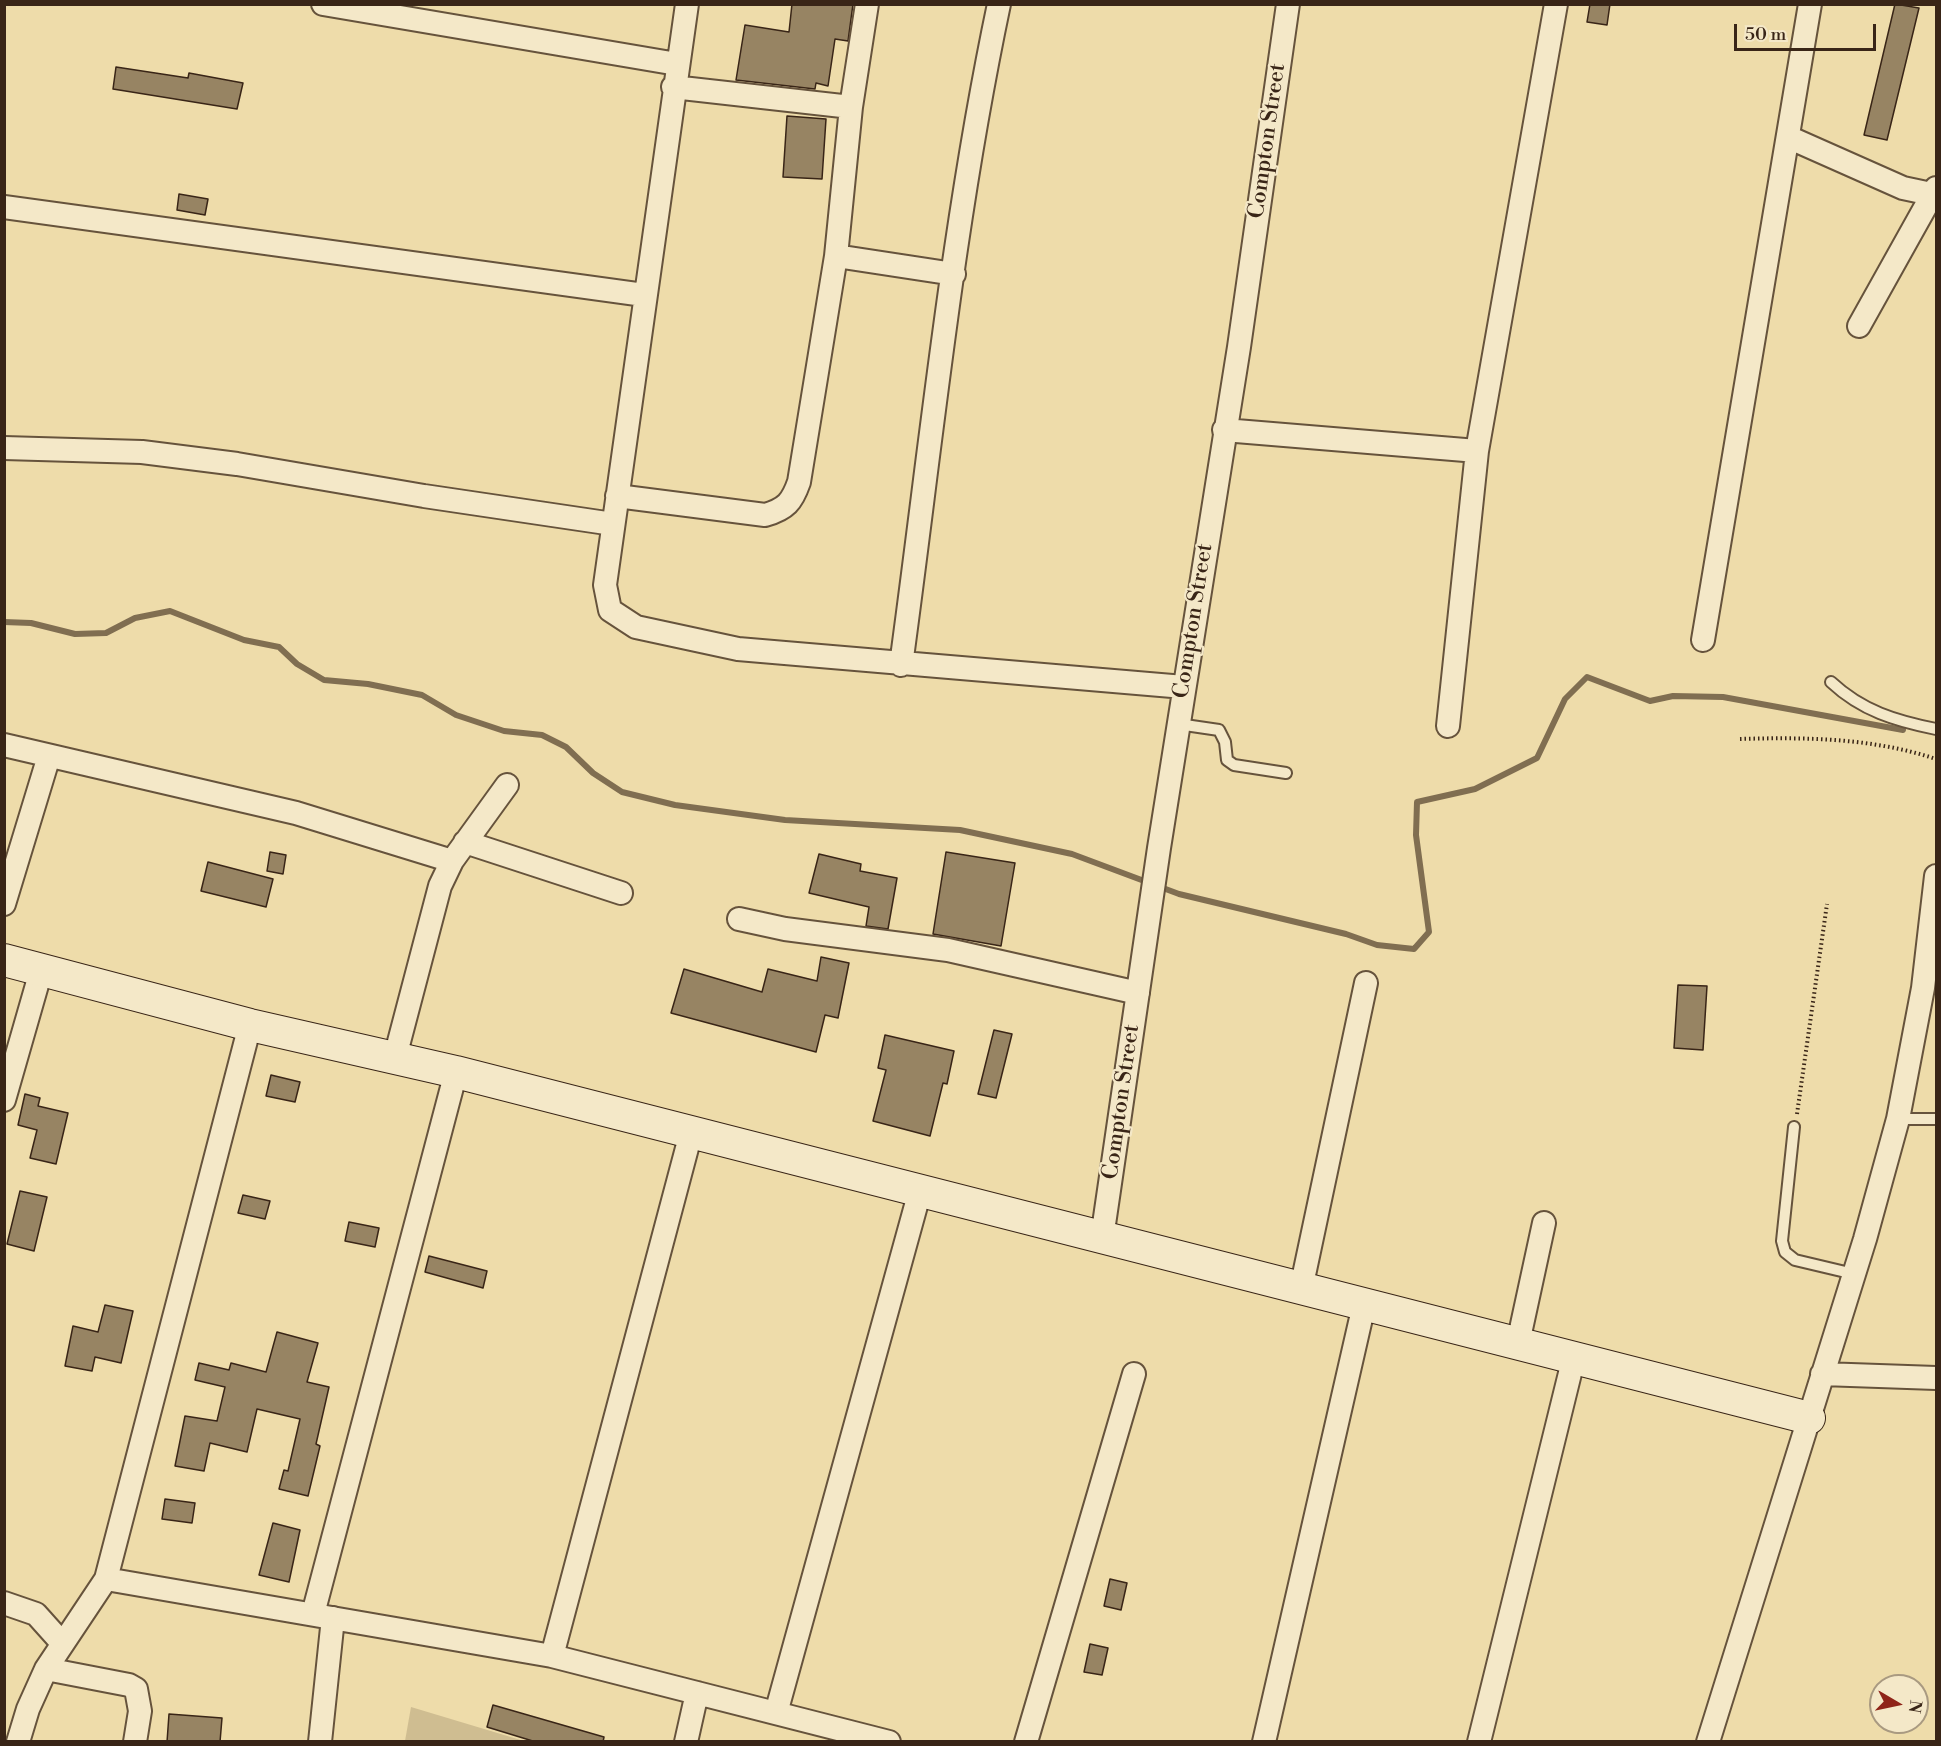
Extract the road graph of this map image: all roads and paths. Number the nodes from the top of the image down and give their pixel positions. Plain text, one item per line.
1 (323, 4) edge
2 (687, 4) edge
3 (867, 4) edge
4 (999, 4) edge
5 (1288, 4) edge
6 (1556, 4) edge
7 (1810, 4) edge
8 (677, 64) junction
9 (673, 87) junction
10 (850, 107) junction
11 (1788, 137) junction
12 (1936, 192) edge
13 (4, 207) edge
14 (836, 256) junction
15 (954, 274) junction
16 (644, 295) junction
17 (1859, 326) dead end
18 (1224, 430) junction
19 (4, 448) edge
20 (1478, 450) junction
21 (617, 496) junction
22 (613, 524) junction
23 (1702, 640) dead end
24 (902, 665) junction
25 (1831, 682) dead end
26 (1184, 687) junction
27 (1178, 724) junction
28 (1448, 726) dead end
29 (1936, 729) edge
30 (1740, 739) dead end
31 (4, 745) edge
32 (49, 756) junction
33 (1936, 759) edge
34 (1286, 773) dead end
35 (507, 785) dead end
36 (465, 842) junction
37 (452, 861) junction
38 (1936, 876) edge
39 (621, 893) dead end
40 (4, 904) edge
41 (1827, 904) dead end
42 (740, 919) dead end
43 (4, 960) edge
44 (41, 971) junction
45 (1366, 983) dead end
46 (1930, 988) edge
47 (1138, 993) junction
48 (250, 1025) junction
49 (395, 1057) junction
50 (456, 1072) junction
51 (4, 1100) edge
52 (1898, 1119) junction
53 (1936, 1119) edge
54 (1794, 1127) joint
55 (691, 1133) junction
56 (920, 1191) junction
57 (1544, 1223) dead end
58 (1102, 1238) junction
59 (1854, 1274) junction
60 (1301, 1289) junction
61 (1364, 1305) junction
62 (1518, 1343) junction
63 (1574, 1357) junction
64 (1134, 1374) dead end
65 (1822, 1374) junction
66 (1936, 1378) edge
67 (1809, 1418) junction
68 (106, 1578) junction
69 (4, 1603) edge
70 (323, 1616) junction
71 (62, 1643) junction
72 (552, 1656) junction
73 (46, 1669) junction
74 (697, 1694) junction
75 (776, 1713) junction
76 (18, 1742) edge
77 (135, 1742) edge
78 (320, 1742) edge
79 (686, 1742) edge
80 (889, 1742) edge
81 (1026, 1742) edge
82 (1264, 1742) edge
83 (1479, 1742) edge
84 (1708, 1742) edge

1 - 8 street
2 - 8 street
3 - 10 street
4 - 15 street
5 - 18 street, Compton Street
6 - 20 street
7 - 11 street
8 - 9 street
9 - 10 street
9 - 16 street
10 - 14 street
11 - 12 street
11 - 23 street
12 - 17 street
13 - 16 street
14 - 15 street
14 - 21 street
15 - 24 street
16 - 21 street
18 - 20 street
18 - 26 street, Compton Street
19 - 22 street
20 - 28 street
21 - 22 street
22 - 24 street
24 - 26 street
25 - 29 lane
26 - 27 street, Compton Street
27 - 34 lane
27 - 47 street, Compton Street
30 - 33 path
31 - 32 street
32 - 37 street
32 - 40 street
35 - 36 street
36 - 37 street
36 - 39 street
37 - 49 street
38 - 46 street
41 - 54 path
42 - 47 street
43 - 44 street
44 - 48 street
44 - 51 street
45 - 60 street
46 - 52 street
47 - 58 street, Compton Street
48 - 49 street
48 - 68 street
49 - 50 street
50 - 55 street
50 - 70 street
52 - 53 lane
52 - 59 street
54 - 59 lane
55 - 56 street
55 - 72 street
56 - 58 street
56 - 75 street
57 - 62 street
58 - 60 street
59 - 65 street
60 - 61 street
61 - 62 street
61 - 82 street
62 - 63 street
63 - 67 street
63 - 83 street
64 - 81 street
65 - 66 street
65 - 67 street
67 - 84 street
68 - 70 street
68 - 71 street
69 - 71 street
70 - 72 street
70 - 78 street
71 - 73 street
72 - 74 street
73 - 76 street
73 - 77 street
74 - 75 street
74 - 79 street
75 - 80 street

